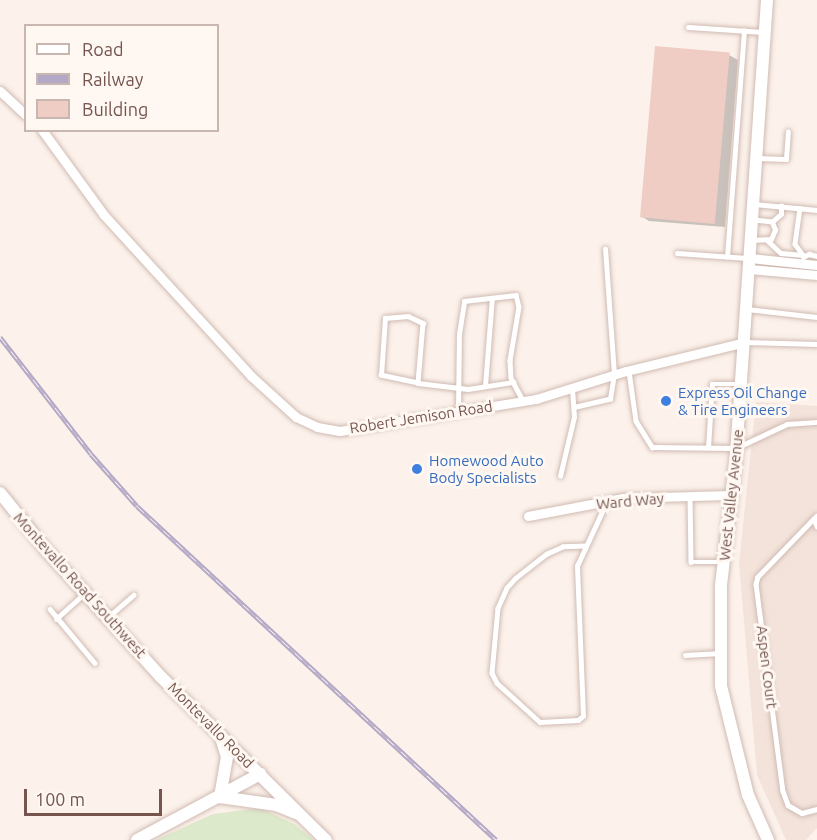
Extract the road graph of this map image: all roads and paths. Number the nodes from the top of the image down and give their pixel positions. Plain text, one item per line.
1 (767, 0) edge
2 (688, 27) dead end
3 (744, 31) junction
4 (764, 32) junction
5 (0, 91) edge
6 (24, 113) edge
7 (43, 132) edge
8 (788, 132) dead end
9 (756, 158) junction
10 (753, 204) junction
11 (784, 206) junction
12 (800, 208) junction
13 (817, 210) edge
14 (752, 220) junction
15 (772, 222) junction
16 (751, 240) junction
17 (767, 240) junction
18 (605, 249) dead end
19 (677, 254) dead end
20 (817, 256) edge
21 (726, 257) junction
22 (803, 259) junction
23 (749, 263) junction
24 (817, 265) edge
25 (817, 275) edge
26 (492, 298) junction
27 (747, 309) junction
28 (817, 317) edge
29 (744, 342) junction
30 (817, 344) edge
31 (629, 370) junction
32 (614, 374) junction
33 (513, 382) junction
34 (418, 383) junction
35 (741, 384) junction
36 (485, 386) junction
37 (458, 387) junction
38 (572, 387) junction
39 (523, 401) junction
40 (574, 407) junction
41 (458, 412) junction
42 (817, 422) edge
43 (708, 448) junction
44 (736, 448) junction
45 (560, 476) dead end
46 (0, 493) edge
47 (732, 495) junction
48 (690, 497) junction
49 (607, 501) junction
50 (528, 516) dead end
51 (816, 518) edge
52 (817, 526) edge
53 (586, 546) junction
54 (724, 562) junction
55 (85, 593) junction
56 (133, 596) dead end
57 (50, 609) dead end
58 (108, 618) junction
59 (56, 619) junction
60 (721, 653) junction
61 (685, 655) dead end
62 (95, 663) dead end
63 (161, 676) joint
64 (220, 734) junction
65 (260, 774) junction
66 (220, 796) junction
67 (817, 809) edge
68 (302, 816) junction
69 (137, 840) edge
70 (326, 840) edge
71 (768, 840) edge

1 - 4 street, West Valley Avenue
2 - 3 lane
3 - 4 lane
3 - 21 lane
4 - 9 street, West Valley Avenue
5 - 6 street
7 - 41 street, Robert Jemison Road
8 - 9 lane
9 - 10 street, West Valley Avenue
10 - 11 lane
10 - 14 street, West Valley Avenue
11 - 12 lane
11 - 15 lane
12 - 13 lane
12 - 22 lane
14 - 15 lane
14 - 16 street, West Valley Avenue
15 - 17 lane
16 - 17 lane
16 - 23 street, West Valley Avenue
17 - 22 lane
18 - 32 lane
19 - 21 lane
20 - 22 lane
21 - 23 lane
22 - 23 street
22 - 24 street
23 - 25 street
23 - 27 street, West Valley Avenue
26 - 33 lane
26 - 36 lane
26 - 37 lane
27 - 28 lane
27 - 29 street, West Valley Avenue
29 - 30 lane
29 - 31 street, Robert Jemison Road
29 - 35 street, West Valley Avenue
31 - 32 street, Robert Jemison Road
31 - 43 lane
32 - 38 street, Robert Jemison Road
32 - 40 lane
33 - 36 lane
33 - 39 lane
34 - 34 lane
34 - 37 lane
35 - 43 lane
35 - 44 street, West Valley Avenue
36 - 37 lane
37 - 41 lane
38 - 39 street, Robert Jemison Road
38 - 40 lane
39 - 41 street, Robert Jemison Road
40 - 45 lane
42 - 44 lane
43 - 44 lane
44 - 47 street, West Valley Avenue
46 - 55 street, Montevallo Road Southwest
47 - 48 street, Ward Way
47 - 54 street, West Valley Avenue
48 - 49 street, Ward Way
48 - 54 lane
49 - 50 street, Ward Way
49 - 53 lane
51 - 52 lane, Aspen Court
51 - 67 lane, Aspen Court
53 - 53 lane
54 - 60 street, West Valley Avenue
55 - 58 street, Montevallo Road Southwest
55 - 59 lane
56 - 58 lane
57 - 59 lane
58 - 63 street, Montevallo Road Southwest
59 - 62 lane
60 - 61 lane
60 - 71 street, West Valley Avenue
63 - 64 street, Montevallo Road
64 - 65 street, Montevallo Road
64 - 66 street
65 - 66 street
65 - 68 street
66 - 68 street
66 - 69 street
68 - 70 street

